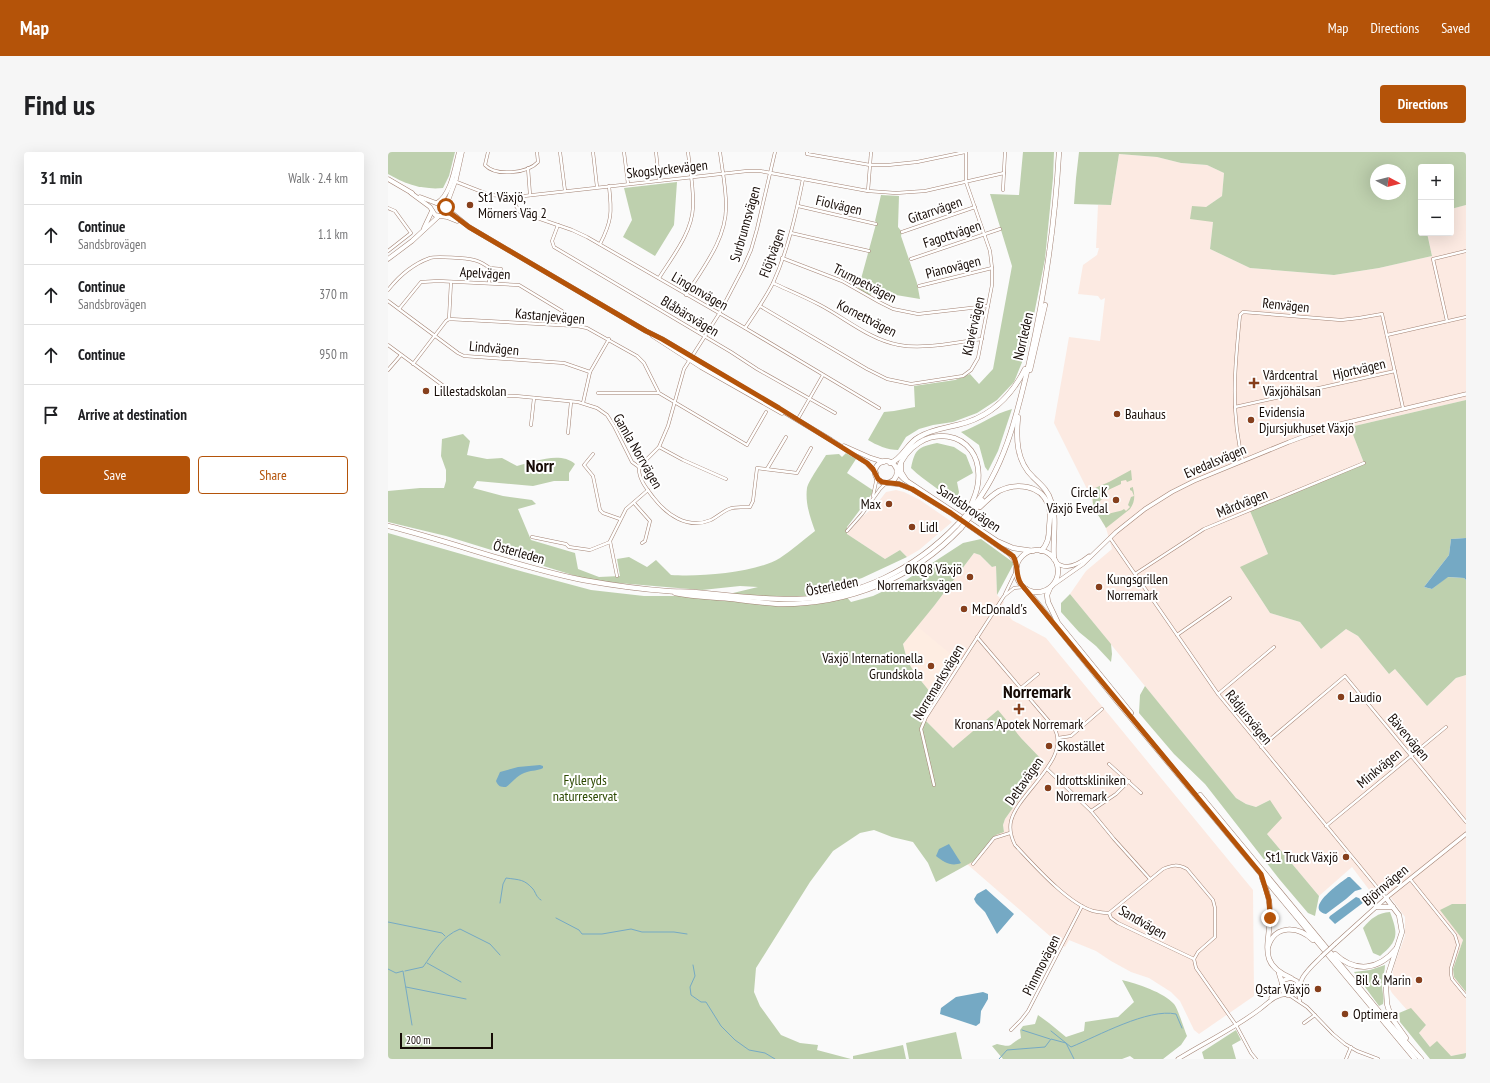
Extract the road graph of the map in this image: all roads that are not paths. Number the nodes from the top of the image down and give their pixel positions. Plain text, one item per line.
1 (460, 152) edge
2 (488, 152) edge
3 (537, 152) edge
4 (560, 152) edge
5 (593, 152) edge
6 (624, 152) edge
7 (656, 152) edge
8 (688, 152) edge
9 (720, 152) edge
10 (775, 152) edge
11 (807, 152) edge
12 (871, 152) edge
13 (966, 152) edge
14 (1005, 152) edge
15 (1061, 152) edge
16 (870, 165) junction
17 (528, 168) junction
18 (723, 173) junction
19 (770, 173) junction
20 (1004, 173) junction
21 (691, 177) junction
22 (388, 179) edge
23 (803, 179) junction
24 (659, 180) junction
25 (454, 181) junction
26 (966, 182) junction
27 (628, 184) junction
28 (609, 186) junction
29 (597, 187) junction
30 (1003, 190) dead end
31 (868, 191) junction
32 (411, 192) junction
33 (565, 192) junction
34 (530, 195) junction
35 (515, 197) junction
36 (436, 203) junction
37 (798, 206) junction
38 (975, 207) junction
39 (388, 208) edge
40 (446, 208) junction
41 (432, 210) junction
42 (441, 216) junction
43 (876, 224) dead end
44 (558, 225) junction
45 (469, 227) junction
46 (1000, 229) dead end
47 (902, 232) dead end
48 (791, 233) junction
49 (985, 234) junction
50 (419, 235) junction
51 (600, 244) junction
52 (388, 251) edge
53 (869, 251) dead end
54 (1466, 251) edge
55 (782, 258) junction
56 (388, 259) edge
57 (911, 259) dead end
58 (490, 268) junction
59 (992, 268) junction
60 (502, 269) dead end
61 (659, 278) junction
62 (451, 282) junction
63 (489, 283) junction
64 (773, 283) junction
65 (919, 286) dead end
66 (388, 290) edge
67 (686, 295) junction
68 (388, 300) edge
69 (760, 306) junction
70 (988, 306) junction
71 (399, 309) junction
72 (719, 314) junction
73 (1466, 317) edge
74 (449, 319) junction
75 (1447, 321) junction
76 (563, 325) junction
77 (745, 328) junction
78 (1387, 335) junction
79 (434, 336) junction
80 (704, 336) junction
81 (609, 339) junction
82 (982, 339) junction
83 (388, 345) edge
84 (401, 355) junction
85 (1030, 356) junction
86 (691, 359) junction
87 (413, 364) junction
88 (388, 370) edge
89 (1395, 371) junction
90 (590, 372) junction
91 (823, 375) junction
92 (598, 393) dead end
93 (659, 393) junction
94 (1466, 394) edge
95 (534, 398) junction
96 (810, 398) junction
97 (571, 402) junction
98 (583, 403) junction
99 (675, 403) junction
100 (1234, 407) junction
101 (879, 408) dead end
102 (1403, 408) junction
103 (766, 412) dead end
104 (835, 413) dead end
105 (799, 417) dead end
106 (1018, 417) junction
107 (531, 425) dead end
108 (568, 433) dead end
109 (786, 437) dead end
110 (831, 440) junction
111 (659, 447) junction
112 (811, 448) dead end
113 (593, 454) dead end
114 (901, 461) junction
115 (1243, 461) junction
116 (884, 462) junction
117 (890, 463) junction
118 (1364, 463) dead end
119 (639, 467) junction
120 (767, 469) junction
121 (897, 471) junction
122 (876, 475) junction
123 (726, 479) dead end
124 (906, 480) junction
125 (887, 483) junction
126 (648, 490) junction
127 (872, 499) junction
128 (634, 503) junction
129 (970, 513) junction
130 (620, 519) junction
131 (388, 526) edge
132 (847, 531) dead end
133 (532, 537) dead end
134 (1110, 538) junction
135 (610, 542) junction
136 (642, 543) dead end
137 (1102, 545) junction
138 (1033, 551) junction
139 (1040, 551) junction
140 (1055, 560) junction
141 (1017, 568) junction
142 (1135, 574) junction
143 (617, 576) dead end
144 (1052, 586) junction
145 (1025, 588) junction
146 (1004, 596) junction
147 (1230, 598) dead end
148 (1177, 635) junction
149 (977, 637) junction
150 (1274, 647) dead end
151 (1038, 674) dead end
152 (1021, 688) junction
153 (1218, 694) junction
154 (1102, 709) dead end
155 (1446, 727) dead end
156 (1058, 738) junction
157 (1261, 747) junction
158 (1411, 755) junction
159 (1109, 764) dead end
160 (1047, 768) junction
161 (1129, 781) junction
162 (934, 785) dead end
163 (1141, 792) dead end
164 (1091, 810) junction
165 (1466, 822) edge
166 (1326, 826) junction
167 (1010, 833) junction
168 (1466, 834) edge
169 (972, 864) dead end
170 (1261, 874) junction
171 (1410, 878) junction
172 (1150, 879) junction
173 (1386, 898) junction
174 (1082, 906) junction
175 (1376, 907) junction
176 (1393, 907) junction
177 (1109, 913) junction
178 (1399, 944) junction
179 (1325, 948) junction
180 (1267, 950) junction
181 (1194, 959) junction
182 (1278, 971) junction
183 (1304, 976) junction
184 (1292, 978) junction
185 (1282, 984) junction
186 (1297, 990) junction
187 (1287, 995) junction
188 (1466, 996) edge
189 (1302, 1002) junction
190 (1266, 1005) junction
191 (1315, 1015) junction
192 (1304, 1023) dead end
193 (1236, 1025) junction
194 (1012, 1030) dead end
195 (1351, 1047) junction
196 (1418, 1058) edge
197 (1178, 1059) edge
198 (1256, 1059) edge
199 (1346, 1059) edge
200 (1378, 1059) edge

1 - 25 main road
2 - 17 street
3 - 17 street
4 - 33 street
5 - 29 street
6 - 27 street
7 - 24 street
8 - 21 street
9 - 18 street
10 - 19 street, Surbrunnsvägen
11 - 16 street
12 - 16 street
13 - 16 street
13 - 26 street, Klavérvägen
14 - 20 street
15 - 85 main road, Norrleden
15 - 106 main road, Norrleden
16 - 31 street
17 - 34 street
18 - 19 street, Skogslyckevägen
18 - 21 street, Skogslyckevägen
18 - 67 street
19 - 23 street, Skogslyckevägen
19 - 72 street, Surbrunnsvägen
20 - 26 street, Skogslyckevägen
20 - 30 street
21 - 24 street, Skogslyckevägen
21 - 61 street
22 - 32 main road
23 - 31 street, Skogslyckevägen
23 - 37 street, Flöjtvägen
24 - 27 street, Skogslyckevägen
25 - 35 street, Skogslyckevägen
25 - 36 main road
25 - 40 main road
26 - 31 street, Skogslyckevägen
26 - 38 street, Klavérvägen
27 - 28 street, Skogslyckevägen
28 - 29 street, Skogslyckevägen
28 - 51 street
29 - 33 street, Skogslyckevägen
32 - 36 main road
32 - 41 main road
33 - 34 street, Skogslyckevägen
34 - 35 street, Skogslyckevägen
35 - 44 street, Lingonvägen
36 - 40 main road
36 - 41 main road
37 - 43 street, Fiolvägen
37 - 48 street, Flöjtvägen
38 - 47 street, Gitarrvägen
38 - 49 street, Klavérvägen
39 - 52 street
40 - 42 main road
40 - 45 main road
41 - 42 main road
41 - 50 main road
42 - 45 main road
42 - 50 main road
44 - 51 street, Lingonvägen
44 - 80 street, Blåbärsvägen
45 - 86 main road
46 - 49 street, Fagottvägen
48 - 53 street
48 - 55 street, Flöjtvägen
49 - 57 street, Fagottvägen
49 - 59 street, Klavérvägen
50 - 56 main road
51 - 61 street, Lingonvägen
54 - 75 street
55 - 64 street, Flöjtvägen
55 - 70 street, Trumpetvägen
58 - 60 street
58 - 63 street
58 - 66 street
59 - 65 street, Pianovägen
59 - 70 street, Klavérvägen
61 - 67 street, Lingonvägen
62 - 63 street, Apelvägen
62 - 71 street, Apelvägen
62 - 74 street
63 - 76 street, Apelvägen
64 - 69 street, Flöjtvägen
64 - 82 street, Kornettvägen
67 - 72 street, Lingonvägen
68 - 71 street, Lindvägen
69 - 77 street, Flöjtvägen
69 - 82 street, Klavérvägen
70 - 82 street, Klavérvägen
71 - 79 street, Lindvägen
72 - 77 street, Lingonvägen
72 - 80 street, Surbrunnsvägen
73 - 75 street
74 - 76 street, Kastanjevägen
74 - 79 street
75 - 78 street
76 - 81 street, Kastanjevägen
77 - 91 street, Lingonvägen
78 - 89 street, Renvägen
78 - 100 street, Renvägen
79 - 87 street
79 - 90 street, Lindvägen
80 - 86 street, Surbrunnsvägen
80 - 96 street, Blåbärsvägen
81 - 90 street
81 - 93 street, Kastanjevägen
83 - 84 street, Gamla Norrvägen
84 - 87 street, Gamla Norrvägen
84 - 88 street
85 - 117 main road
85 - 129 main road, Norrleden
86 - 99 street, Surbrunnsvägen
86 - 110 main road
87 - 95 street, Gamla Norrvägen
89 - 100 street, Hjortvägen
89 - 102 street, Renvägen
90 - 98 street
91 - 96 street
91 - 101 street, Lingonvägen
92 - 93 street
93 - 99 street
94 - 102 street, Evedalsvägen
95 - 97 street, Gamla Norrvägen
95 - 107 street
96 - 104 street, Blåbärsvägen
96 - 105 street
97 - 98 street, Gamla Norrvägen
97 - 108 street
98 - 119 street, Gamla Norrvägen
99 - 103 street
99 - 111 street, Surbrunnsvägen
100 - 115 street, Renvägen
102 - 115 street, Evedalsvägen
106 - 129 main road, Norrleden
106 - 140 main road
109 - 120 street
110 - 116 main road
110 - 122 main road
111 - 119 street, Surbrunnsvägen
111 - 123 street
112 - 120 street
113 - 130 street
114 - 121 main road
114 - 124 main road
114 - 129 main road
115 - 134 street, Evedalsvägen
116 - 117 main road
116 - 122 main road
117 - 121 main road
118 - 142 street, Mårdvägen
119 - 126 street, Gamla Norrvägen
120 - 126 street, Gamla Norrvägen
121 - 124 main road, Sandsbrovägen
121 - 125 main road
122 - 125 main road
122 - 127 street
124 - 138 main road, Sandsbrovägen
125 - 127 street
125 - 141 main road, Sandsbrovägen
126 - 128 street
127 - 132 street
128 - 130 street
128 - 136 street
129 - 131 main road, Österleden, bridge
129 - 139 main road
130 - 135 street
133 - 135 street
134 - 137 street, Evedalsvägen
134 - 142 street, Rådjursvägen
135 - 143 street
137 - 140 street, Evedalsvägen
137 - 144 street, Evedalsvägen
138 - 139 main road
138 - 141 main road
139 - 140 main road
140 - 144 main road
141 - 145 main road
141 - 146 street
142 - 148 street, Rådjursvägen
144 - 145 main road
144 - 179 main road
145 - 146 street, Norremarksvägen
145 - 170 main road
146 - 149 street, Norremarksvägen
147 - 148 street
148 - 153 street, Rådjursvägen
149 - 152 street
149 - 162 street, Norremarksvägen
150 - 153 street
151 - 152 street
152 - 156 street
153 - 157 street, Rådjursvägen
154 - 156 street
155 - 158 street, Minkvägen
156 - 160 street, Deltavägen
157 - 158 street, Bävervägen
157 - 166 street, Rådjursvägen
158 - 165 street, Bävervägen
158 - 166 street, Minkvägen
159 - 161 street
160 - 164 street
160 - 167 street, Deltavägen
161 - 163 street
161 - 164 street
164 - 172 street
166 - 173 street, Rådjursvägen
167 - 169 street
167 - 174 street, Sandvägen
168 - 171 street, Björnvägen
170 - 179 main road
170 - 180 main road
171 - 173 street, Björnvägen
171 - 188 street
172 - 177 street
172 - 181 street
173 - 175 street, Björnvägen
173 - 176 main road
174 - 177 street, Sandvägen
174 - 194 street, Pinnmovägen
175 - 176 main road
175 - 183 street, Björnvägen, bridge
176 - 178 main road
177 - 181 street, Sandvägen
178 - 179 main road
178 - 196 main road
179 - 180 main road
179 - 196 main road
180 - 182 main road
181 - 193 street
182 - 184 main road
182 - 185 main road
183 - 184 street
183 - 186 street
184 - 185 street
184 - 186 street
185 - 187 street
185 - 190 street
186 - 187 street
186 - 189 street
187 - 189 street
187 - 190 street
189 - 191 street
190 - 193 street
191 - 192 street
191 - 195 street
193 - 197 street
193 - 198 street
195 - 199 street
195 - 200 street

